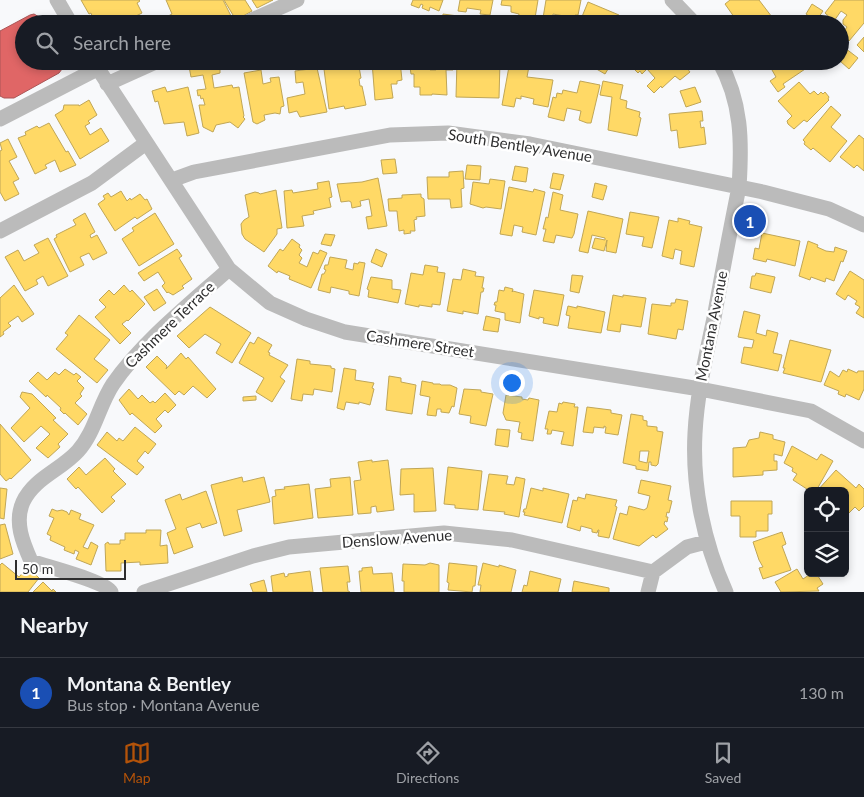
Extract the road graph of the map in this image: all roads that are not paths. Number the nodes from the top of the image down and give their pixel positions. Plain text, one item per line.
1 (57, 0) edge
2 (297, 0) edge
3 (672, 0) edge
4 (66, 15) edge
5 (263, 15) edge
6 (686, 15) edge
7 (86, 70) edge
8 (98, 70) edge
9 (138, 70) edge
10 (723, 70) edge
11 (107, 84) junction
12 (0, 119) edge
13 (146, 143) junction
14 (172, 180) junction
15 (739, 187) junction
16 (864, 226) edge
17 (0, 231) edge
18 (229, 269) junction
19 (700, 389) junction
20 (864, 441) edge
21 (706, 542) junction
22 (653, 572) junction
23 (111, 592) edge
24 (144, 592) edge
25 (648, 592) edge
26 (726, 592) edge

1 - 4 street
2 - 5 street
3 - 6 street
7 - 12 street
8 - 11 street, Cashmere Street
9 - 11 street
10 - 15 street, Montana Avenue
11 - 13 street, Cashmere Street
13 - 14 street, Cashmere Street
13 - 17 street
14 - 15 street, South Bentley Avenue
14 - 18 street, Cashmere Street
15 - 16 street, South Bentley Avenue
15 - 19 street, Montana Avenue
18 - 19 street, Cashmere Street
18 - 23 street, Cashmere Terrace
19 - 20 street, Cashmere Street
19 - 21 street, Montana Avenue
21 - 22 street
21 - 26 street, Montana Avenue
22 - 24 street, Denslow Avenue
22 - 25 street

